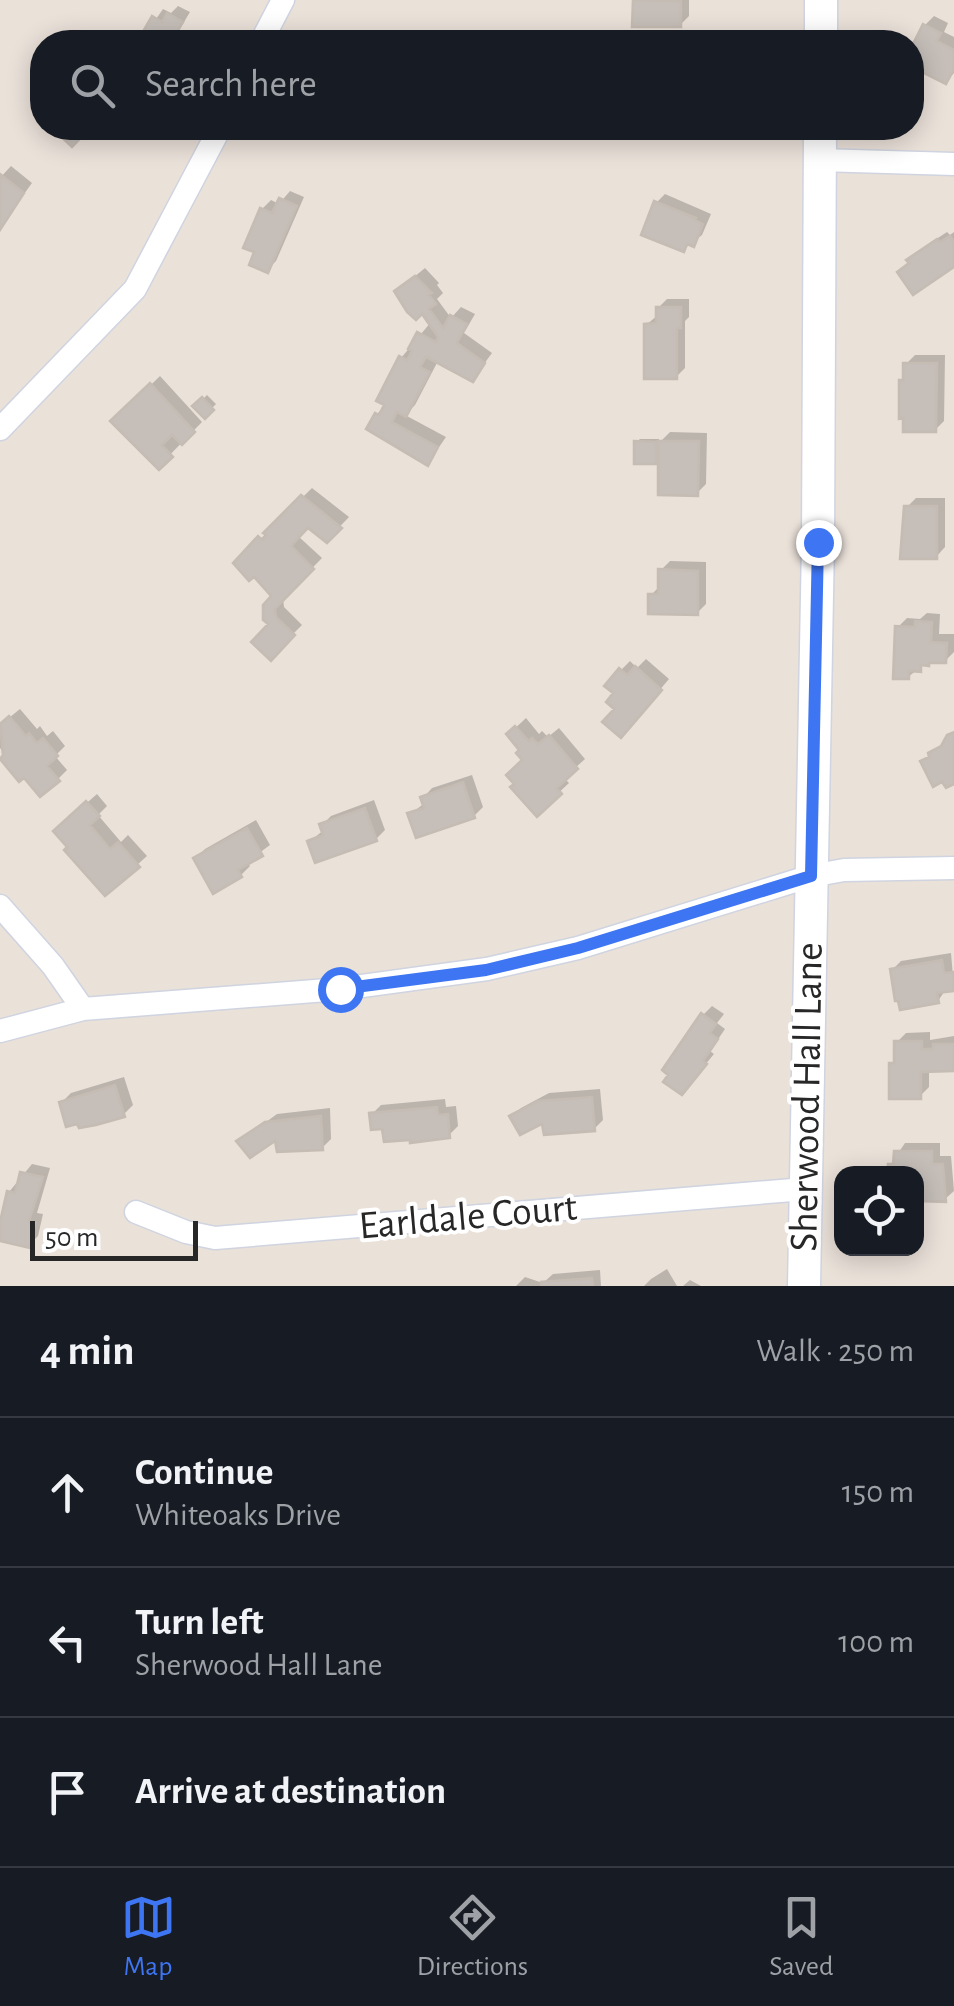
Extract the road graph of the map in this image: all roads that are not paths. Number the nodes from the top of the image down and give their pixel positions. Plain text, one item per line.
1 (284, 0) edge
2 (821, 0) edge
3 (268, 30) edge
4 (821, 30) edge
5 (214, 140) edge
6 (819, 144) edge
7 (954, 164) edge
8 (0, 429) edge
9 (954, 868) edge
10 (811, 876) junction
11 (0, 906) edge
12 (83, 1009) junction
13 (0, 1030) edge
14 (806, 1189) junction
15 (136, 1212) dead end
16 (804, 1286) edge

1 - 3 street
2 - 4 main road
5 - 8 street
6 - 7 street
6 - 10 main road, Sherwood Hall Lane
9 - 10 street
10 - 12 street
10 - 14 main road, Sherwood Hall Lane
11 - 12 street
12 - 13 street
14 - 15 street, Earldale Court
14 - 16 main road, Sherwood Hall Lane

